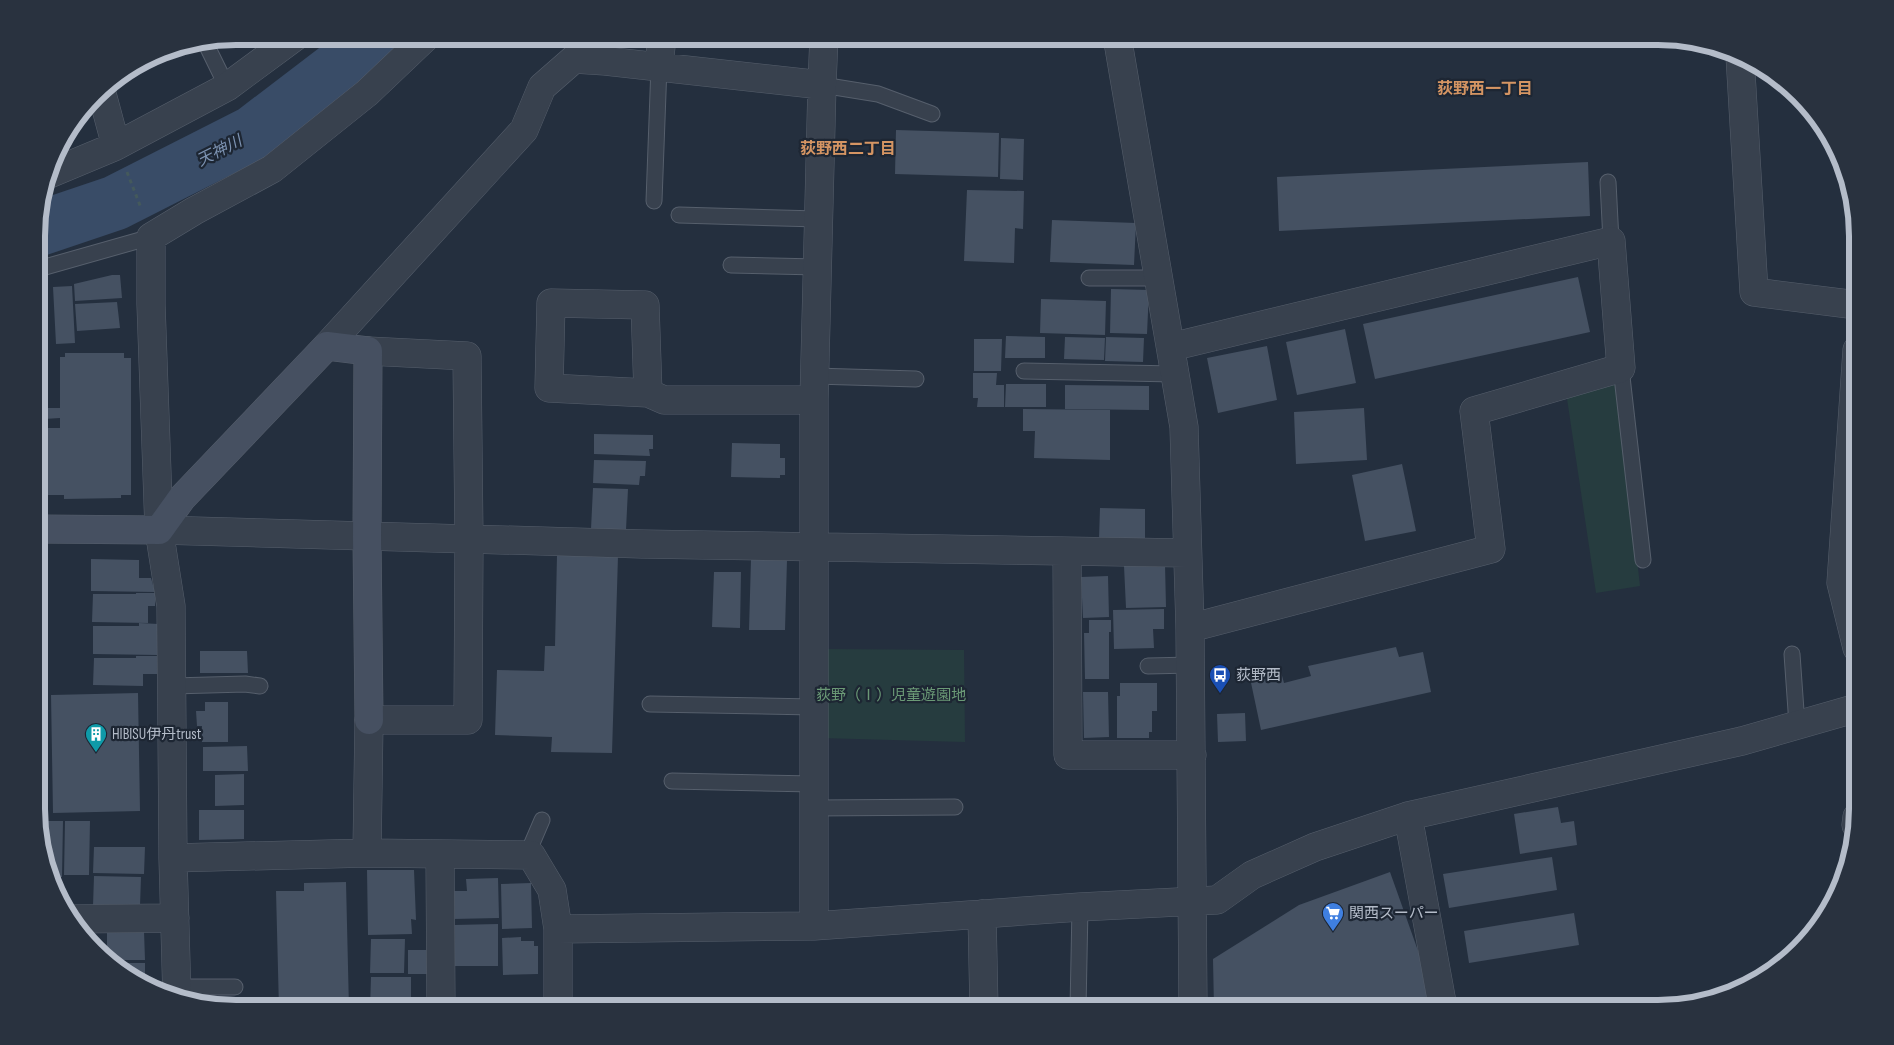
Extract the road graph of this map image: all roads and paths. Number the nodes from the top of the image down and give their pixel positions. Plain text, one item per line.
1 (284, 45) edge
2 (418, 45) edge
3 (661, 45) edge
4 (824, 45) edge
5 (1119, 45) edge
6 (208, 48) edge
7 (1740, 64) edge
8 (659, 66) junction
9 (822, 85) junction
10 (227, 87) junction
11 (103, 99) edge
12 (932, 114) dead end
13 (120, 156) junction
14 (56, 172) edge
15 (1608, 182) dead end
16 (654, 201) dead end
17 (141, 209) dead end
18 (679, 215) dead end
19 (818, 219) junction
20 (151, 237) junction
21 (1611, 240) junction
22 (731, 265) dead end
23 (45, 267) edge
24 (818, 267) junction
25 (1089, 278) dead end
26 (1159, 278) junction
27 (1849, 303) edge
28 (327, 346) junction
29 (1171, 347) junction
30 (368, 351) junction
31 (1621, 368) junction
32 (1024, 371) dead end
33 (1175, 374) junction
34 (916, 379) dead end
35 (814, 388) junction
36 (648, 393) junction
37 (1849, 474) edge
38 (45, 530) edge
39 (159, 530) junction
40 (367, 537) junction
41 (469, 540) junction
42 (814, 548) junction
43 (1067, 552) junction
44 (1187, 554) junction
45 (1643, 560) dead end
46 (1849, 613) edge
47 (1190, 628) junction
48 (1792, 654) dead end
49 (1191, 665) junction
50 (1148, 666) dead end
51 (173, 686) junction
52 (260, 686) dead end
53 (650, 704) dead end
54 (814, 707) junction
55 (1849, 710) edge
56 (369, 720) junction
57 (1797, 725) junction
58 (1192, 755) junction
59 (672, 781) dead end
60 (814, 796) junction
61 (955, 807) dead end
62 (1408, 816) junction
63 (542, 820) dead end
64 (367, 853) junction
65 (440, 854) junction
66 (527, 855) junction
67 (173, 858) junction
68 (1193, 902) junction
69 (1080, 907) junction
70 (982, 914) junction
71 (175, 918) junction
72 (80, 919) edge
73 (814, 926) junction
74 (558, 928) junction
75 (235, 986) dead end
76 (176, 990) edge
77 (183, 992) edge
78 (441, 1000) edge
79 (558, 1000) edge
80 (984, 1000) edge
81 (1078, 1000) edge
82 (1194, 1000) edge
83 (1442, 1000) edge

1 - 10 street
2 - 20 street
3 - 8 street
4 - 9 street
5 - 26 street
6 - 10 lane
7 - 27 street
8 - 9 street
8 - 16 lane
8 - 28 street
9 - 12 lane
9 - 19 street
10 - 13 street
11 - 13 street
13 - 14 street
13 - 17 path
15 - 21 lane
18 - 19 lane
19 - 24 street
20 - 23 lane
20 - 39 street
21 - 29 street
21 - 31 street
22 - 24 lane
24 - 35 street
25 - 26 lane
26 - 29 street
28 - 30 street
28 - 39 street
29 - 33 street
30 - 40 street
30 - 41 street
31 - 45 lane
31 - 47 street
32 - 33 lane
33 - 44 street
34 - 35 lane
35 - 36 street
35 - 42 street
36 - 36 street
37 - 46 street
38 - 39 street
39 - 40 street
39 - 51 street
40 - 41 street
40 - 56 street
41 - 42 street
41 - 56 street
42 - 43 street
42 - 54 street
43 - 44 street
43 - 58 street
44 - 47 street
47 - 49 street
48 - 57 lane
49 - 50 lane
49 - 58 street
51 - 52 lane
51 - 67 street
53 - 54 lane
54 - 60 street
55 - 57 street
56 - 64 street
57 - 62 street
58 - 68 street
59 - 60 lane
60 - 61 lane
60 - 73 street
62 - 68 street
62 - 83 street
63 - 66 lane
64 - 65 street
64 - 67 street
65 - 66 street
65 - 78 street
66 - 74 street
67 - 71 street
68 - 69 street
68 - 82 street
69 - 70 street
69 - 81 lane
70 - 73 street
70 - 80 street
71 - 72 street
71 - 76 street
73 - 74 street
74 - 79 street
75 - 77 lane

